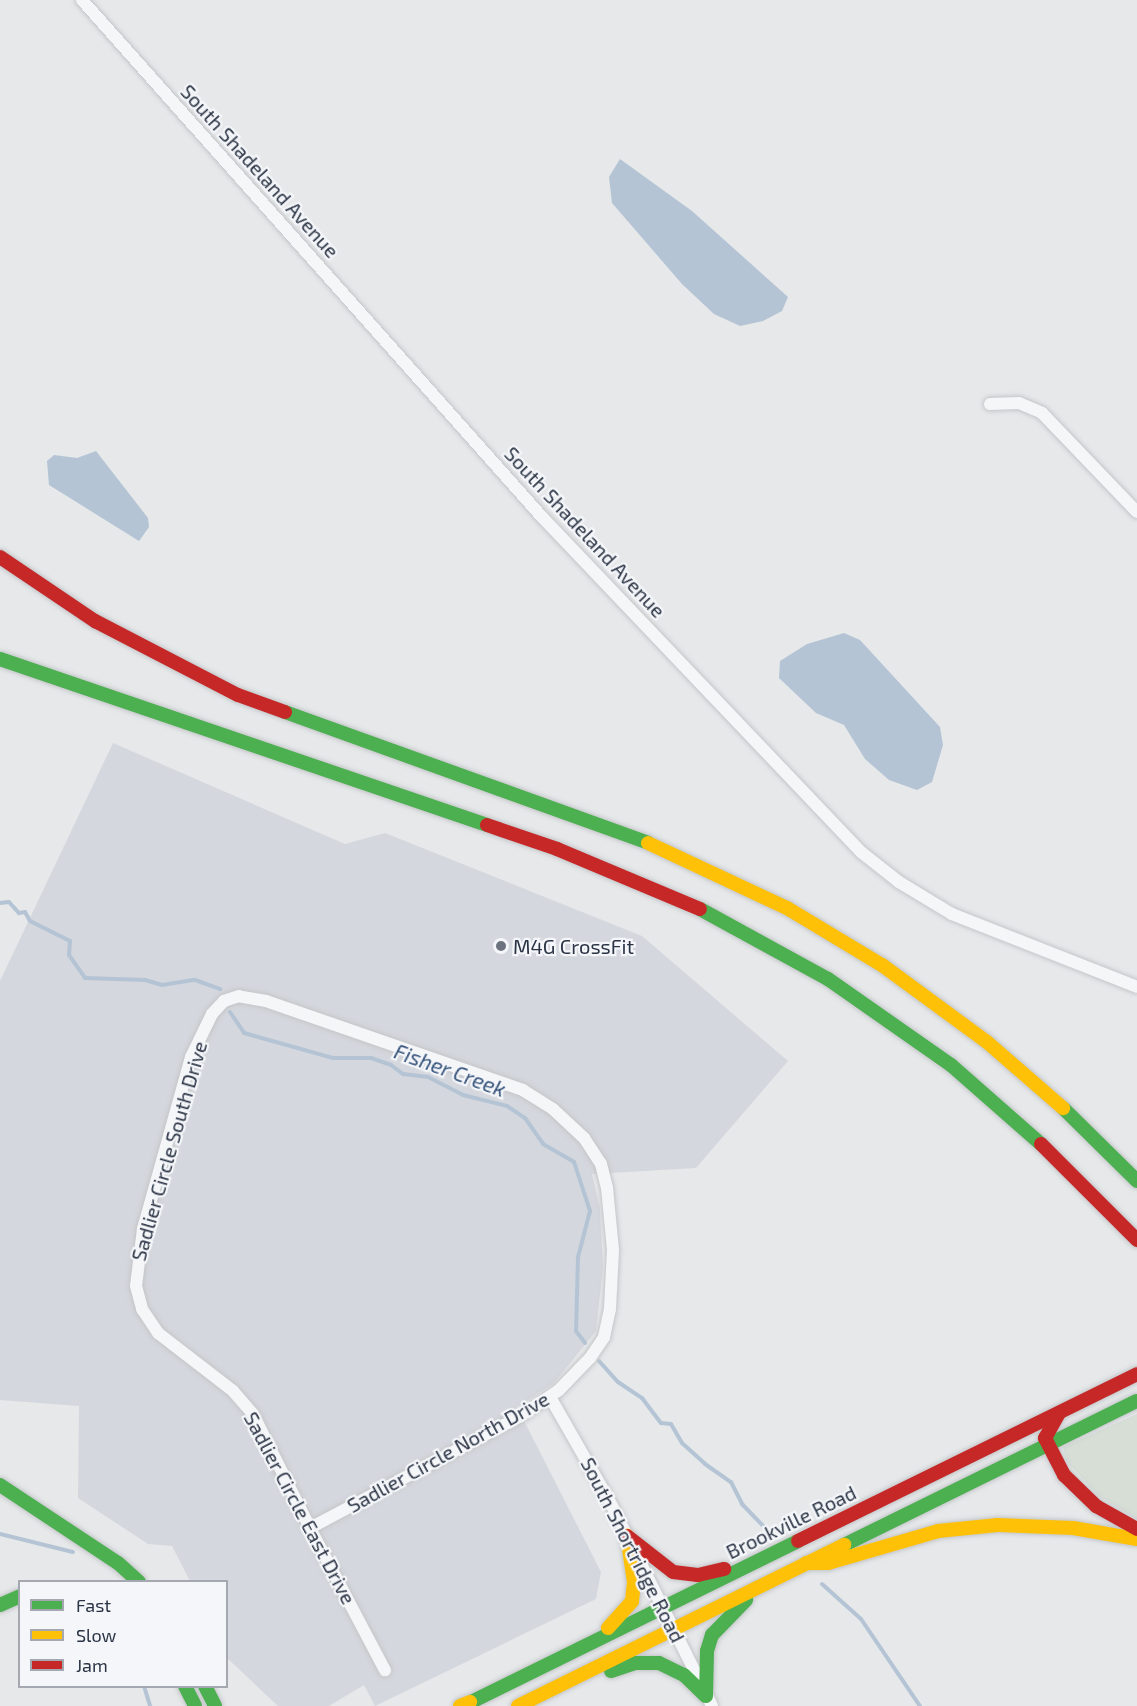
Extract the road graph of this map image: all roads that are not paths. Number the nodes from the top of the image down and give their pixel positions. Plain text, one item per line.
1 (82, 0) edge
2 (990, 404) dead end
3 (1137, 512) edge
4 (0, 557) edge
5 (0, 659) edge
6 (1137, 987) edge
7 (228, 999) joint
8 (1137, 1181) edge
9 (1137, 1240) edge
10 (144, 1312) joint
11 (1137, 1374) edge
12 (550, 1397) junction
13 (1137, 1401) edge
14 (1059, 1413) junction
15 (1046, 1446) junction
16 (0, 1485) edge
17 (310, 1528) junction
18 (1137, 1529) edge
19 (627, 1536) junction
20 (1137, 1539) edge
21 (751, 1563) junction
22 (806, 1563) junction
23 (138, 1580) edge
24 (758, 1588) junction
25 (18, 1597) edge
26 (0, 1605) edge
27 (664, 1607) junction
28 (674, 1628) junction
29 (582, 1647) junction
30 (385, 1670) dead end
31 (567, 1682) junction
32 (176, 1688) edge
33 (186, 1688) edge
34 (206, 1688) edge
35 (709, 1701) edge
36 (464, 1705) edge
37 (183, 1706) edge
38 (195, 1706) edge
39 (215, 1706) edge
40 (518, 1706) edge

1 - 6 street, South Shadeland Avenue
2 - 3 street
4 - 8 main road
5 - 9 main road
7 - 10 street, Sadlier Circle South Drive
7 - 12 street, Sadlier Circle North Drive
10 - 17 street, Sadlier Circle East Drive
11 - 14 main road, Brookville Road
12 - 17 street, Sadlier Circle North Drive
12 - 19 street, South Shortridge Road
13 - 15 main road
14 - 15 main road
14 - 21 main road, Brookville Road
15 - 18 main road
15 - 22 main road
16 - 23 main road
17 - 30 street, Sadlier Circle East Drive
19 - 21 main road
19 - 27 street, South Shortridge Road
19 - 29 main road
20 - 22 main road
21 - 27 main road, Brookville Road
22 - 24 main road
24 - 28 main road
24 - 35 main road
25 - 26 main road
27 - 28 street, South Shortridge Road
27 - 29 main road, Brookville Road
28 - 31 main road
28 - 35 street, South Shortridge Road
29 - 36 main road, Brookville Road
31 - 35 main road
31 - 40 main road
32 - 37 main road
33 - 38 main road
34 - 39 main road

